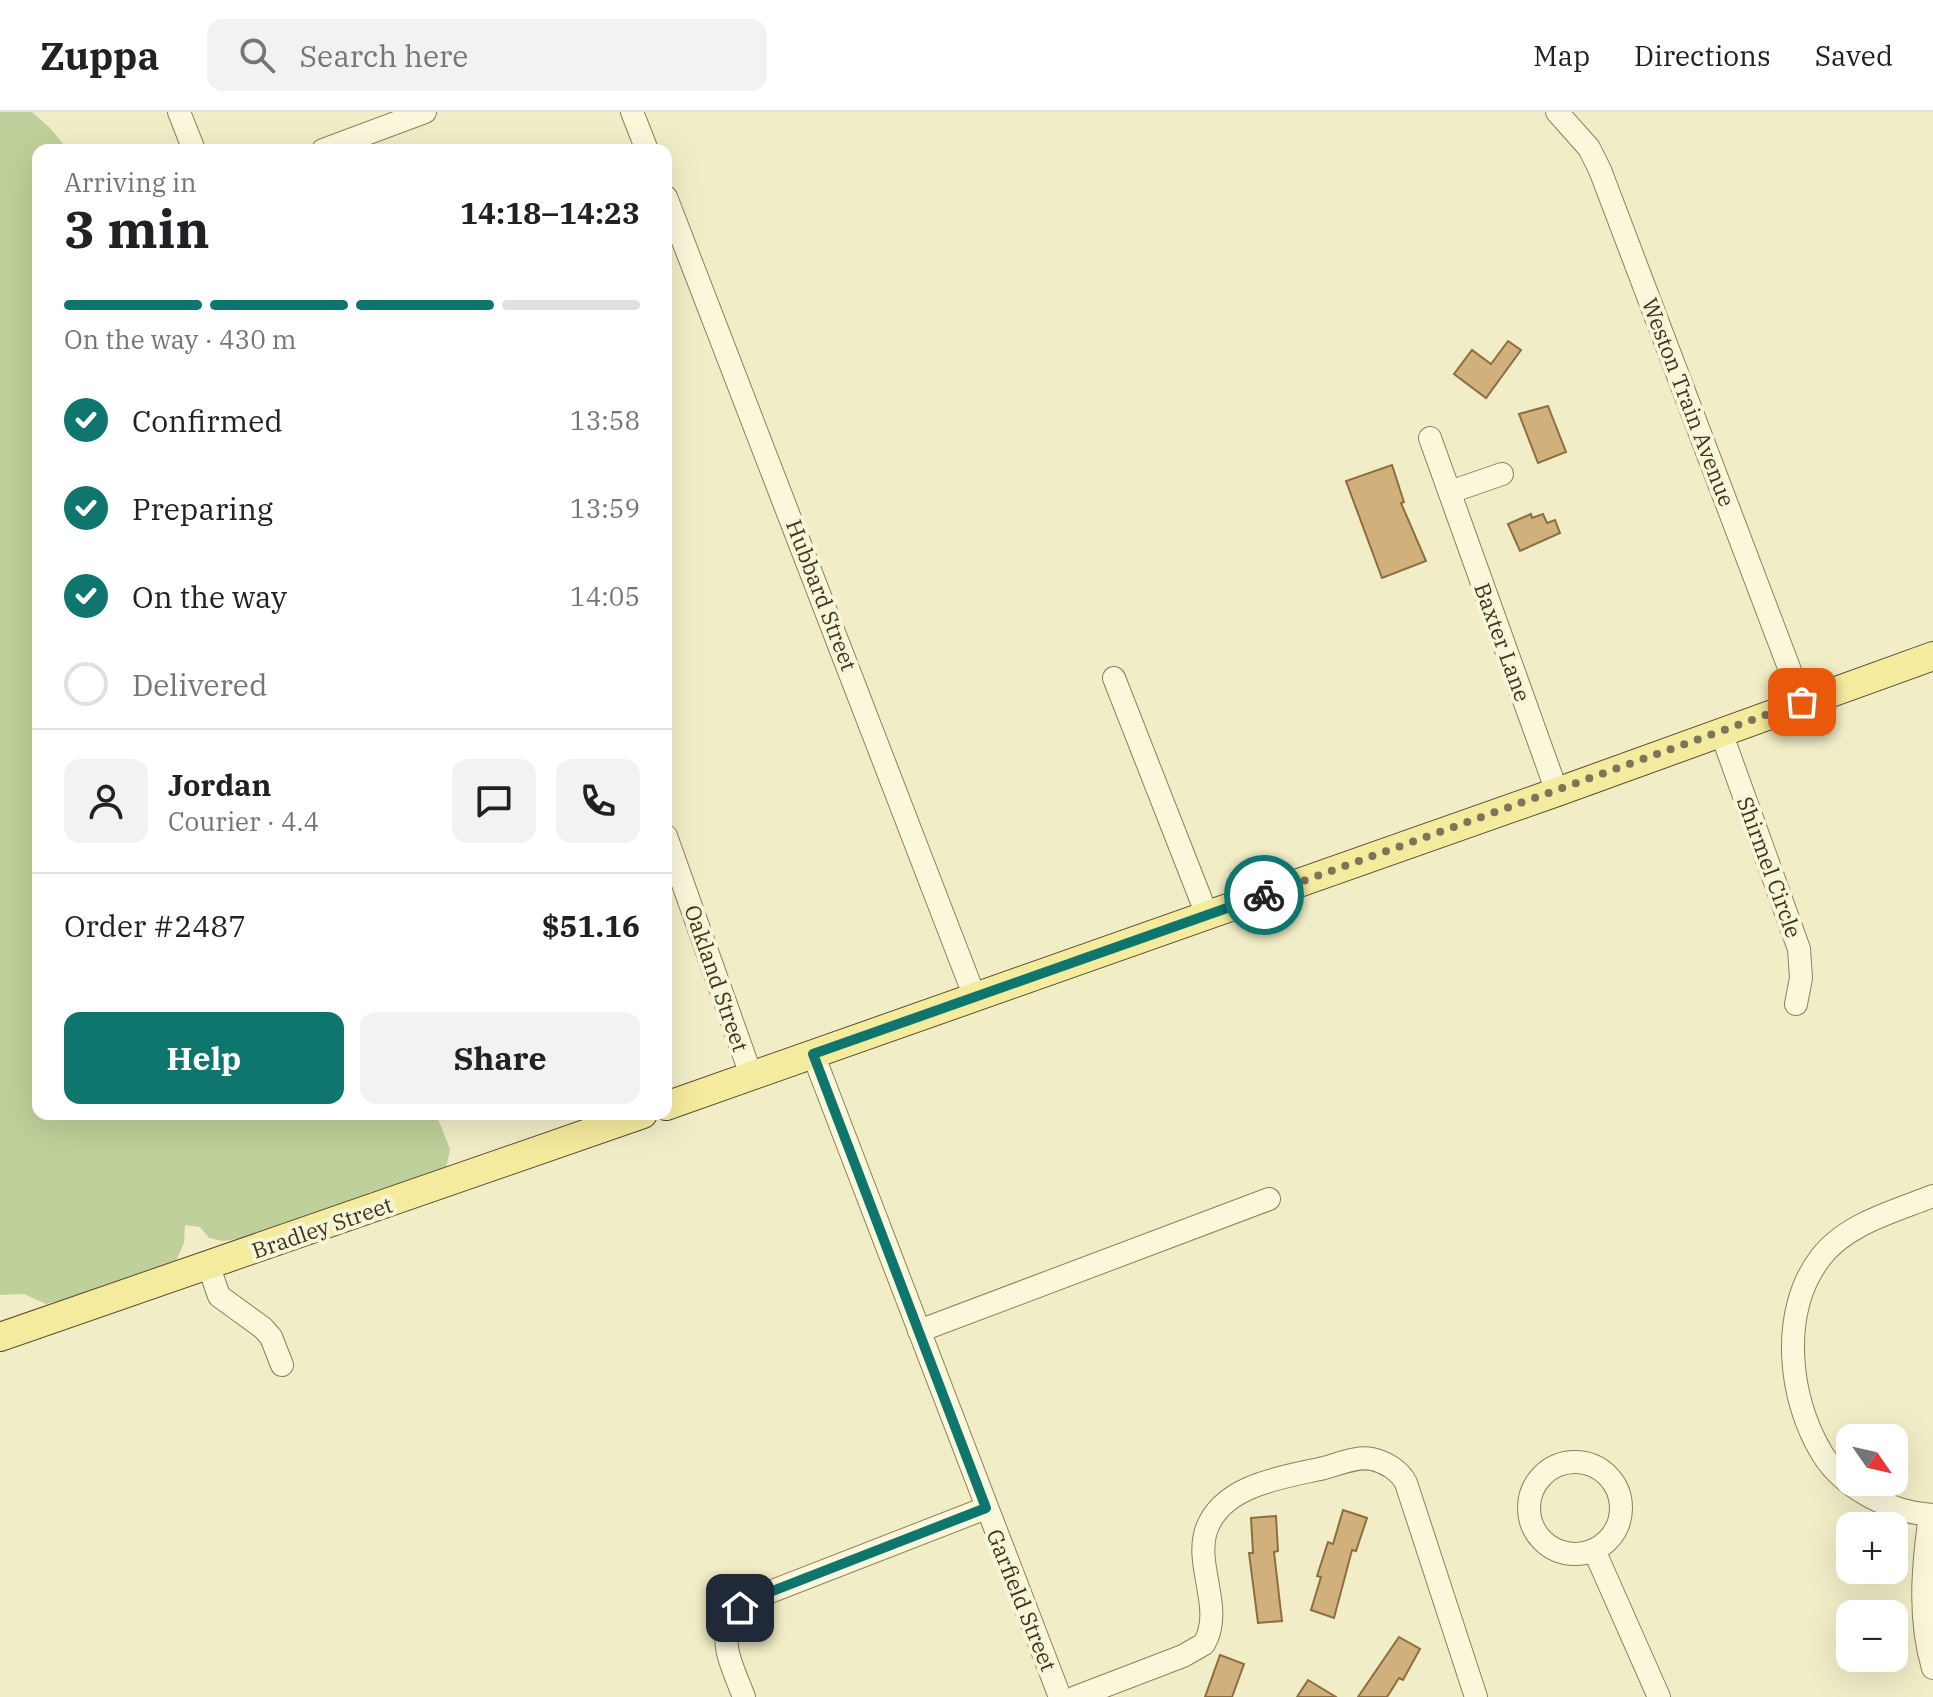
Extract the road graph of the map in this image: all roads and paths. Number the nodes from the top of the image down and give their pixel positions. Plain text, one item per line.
1 (179, 112) edge
2 (425, 112) edge
3 (632, 112) edge
4 (1557, 112) edge
5 (192, 144) edge
6 (339, 144) edge
7 (645, 144) edge
8 (672, 213) edge
9 (1430, 438) dead end
10 (1502, 474) dead end
11 (1450, 492) junction
12 (1933, 656) edge
13 (1114, 678) dead end
14 (1802, 702) junction
15 (1721, 732) junction
16 (1557, 792) junction
17 (672, 853) edge
18 (1207, 915) junction
19 (974, 995) junction
20 (1796, 1004) dead end
21 (813, 1054) junction
22 (751, 1075) junction
23 (672, 1104) edge
24 (626, 1120) edge
25 (1933, 1196) edge
26 (1269, 1199) dead end
27 (209, 1267) junction
28 (919, 1331) junction
29 (0, 1337) edge
30 (282, 1365) dead end
31 (986, 1508) junction
32 (1932, 1515) edge
33 (1594, 1550) junction
34 (1933, 1668) edge
35 (1476, 1694) edge
36 (744, 1697) edge
37 (1060, 1697) edge
38 (1076, 1697) edge
39 (1659, 1697) edge

1 - 5 street
2 - 6 street
3 - 7 street
4 - 14 street, Weston Train Avenue
8 - 19 street, Hubbard Street
9 - 11 street, Baxter Lane
10 - 11 street
11 - 16 street, Baxter Lane
12 - 14 main road
13 - 18 street
14 - 15 main road
15 - 16 main road
15 - 20 street, Shirmel Circle
16 - 18 main road
17 - 22 street, Oakland Street
18 - 19 main road
19 - 21 main road
21 - 22 main road
21 - 28 street, Garfield Street
22 - 23 main road
24 - 27 main road, Bradley Street
25 - 32 street
26 - 28 street
27 - 29 main road, Bradley Street
27 - 30 street
28 - 31 street, Garfield Street
31 - 36 street
31 - 37 street, Garfield Street
32 - 34 street
33 - 33 street
33 - 39 street
35 - 38 street

